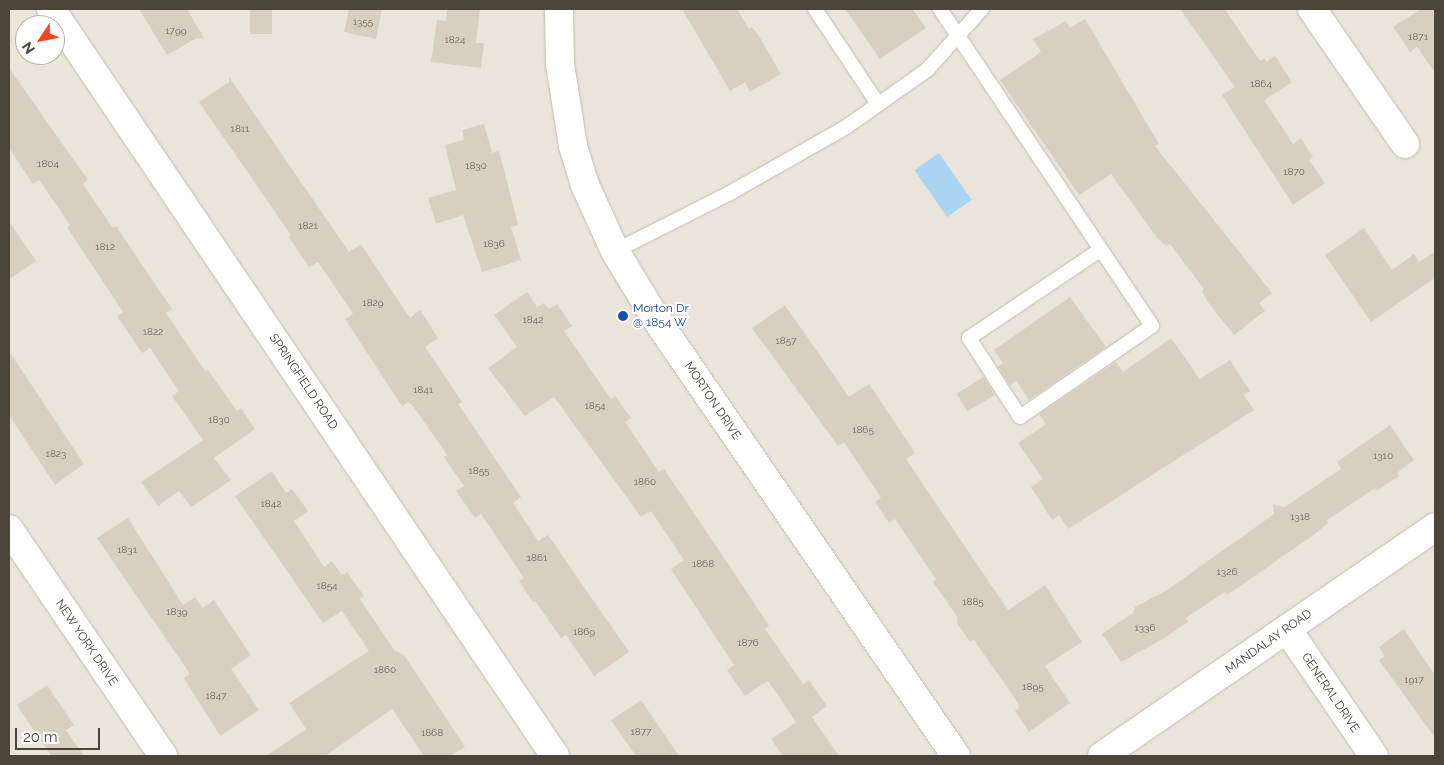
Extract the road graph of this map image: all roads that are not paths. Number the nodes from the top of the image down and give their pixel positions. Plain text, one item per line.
1 (51, 9) edge
2 (559, 9) edge
3 (815, 9) edge
4 (940, 9) edge
5 (982, 9) edge
6 (1312, 9) edge
7 (958, 39) junction
8 (878, 104) junction
9 (1405, 144) dead end
10 (1100, 250) junction
11 (615, 251) junction
12 (1435, 527) edge
13 (9, 529) edge
14 (1287, 629) junction
15 (163, 756) edge
16 (555, 756) edge
17 (956, 756) edge
18 (1102, 756) edge
19 (1374, 756) edge

1 - 16 street, SPRINGFIELD ROAD
2 - 11 street, MORTON DRIVE
3 - 8 lane
4 - 7 lane
5 - 7 lane
6 - 9 street
7 - 8 lane
7 - 10 lane
8 - 11 lane
10 - 10 lane
11 - 17 street, MORTON DRIVE
12 - 14 street, MANDALAY ROAD
13 - 15 street, NEW YORK DRIVE
14 - 18 street, MANDALAY ROAD
14 - 19 street, GENERAL DRIVE

